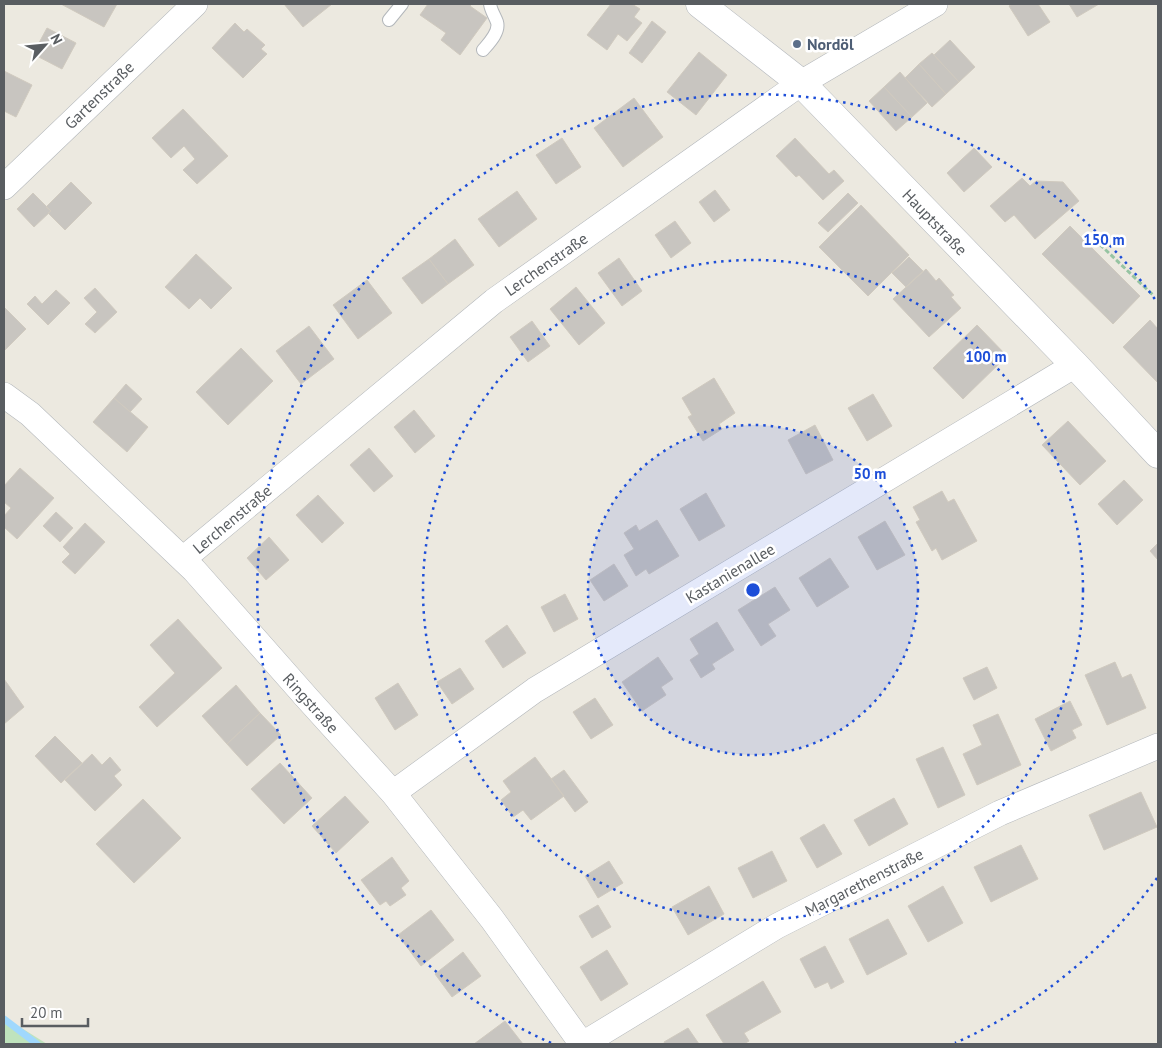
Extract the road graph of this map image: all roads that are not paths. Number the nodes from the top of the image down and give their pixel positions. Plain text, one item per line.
1 (195, 4) edge
2 (402, 4) edge
3 (490, 4) edge
4 (700, 4) edge
5 (935, 4) edge
6 (389, 20) dead end
7 (484, 50) dead end
8 (801, 83) junction
9 (4, 187) edge
10 (1075, 365) junction
11 (4, 395) edge
12 (1158, 454) edge
13 (183, 559) junction
14 (1158, 746) edge
15 (393, 793) junction
16 (582, 1044) edge

1 - 9 street, Gartenstraße
2 - 6 lane
3 - 7 lane
4 - 8 main road, Hauptstraße
5 - 8 street, Lerchenstraße
8 - 10 main road, Hauptstraße
8 - 13 street, Lerchenstraße
10 - 12 main road, Hauptstraße
10 - 15 street, Kastanienallee
11 - 13 street, Ringstraße
13 - 15 street, Ringstraße
14 - 16 street, Margarethenstraße
15 - 16 street, Ringstraße

